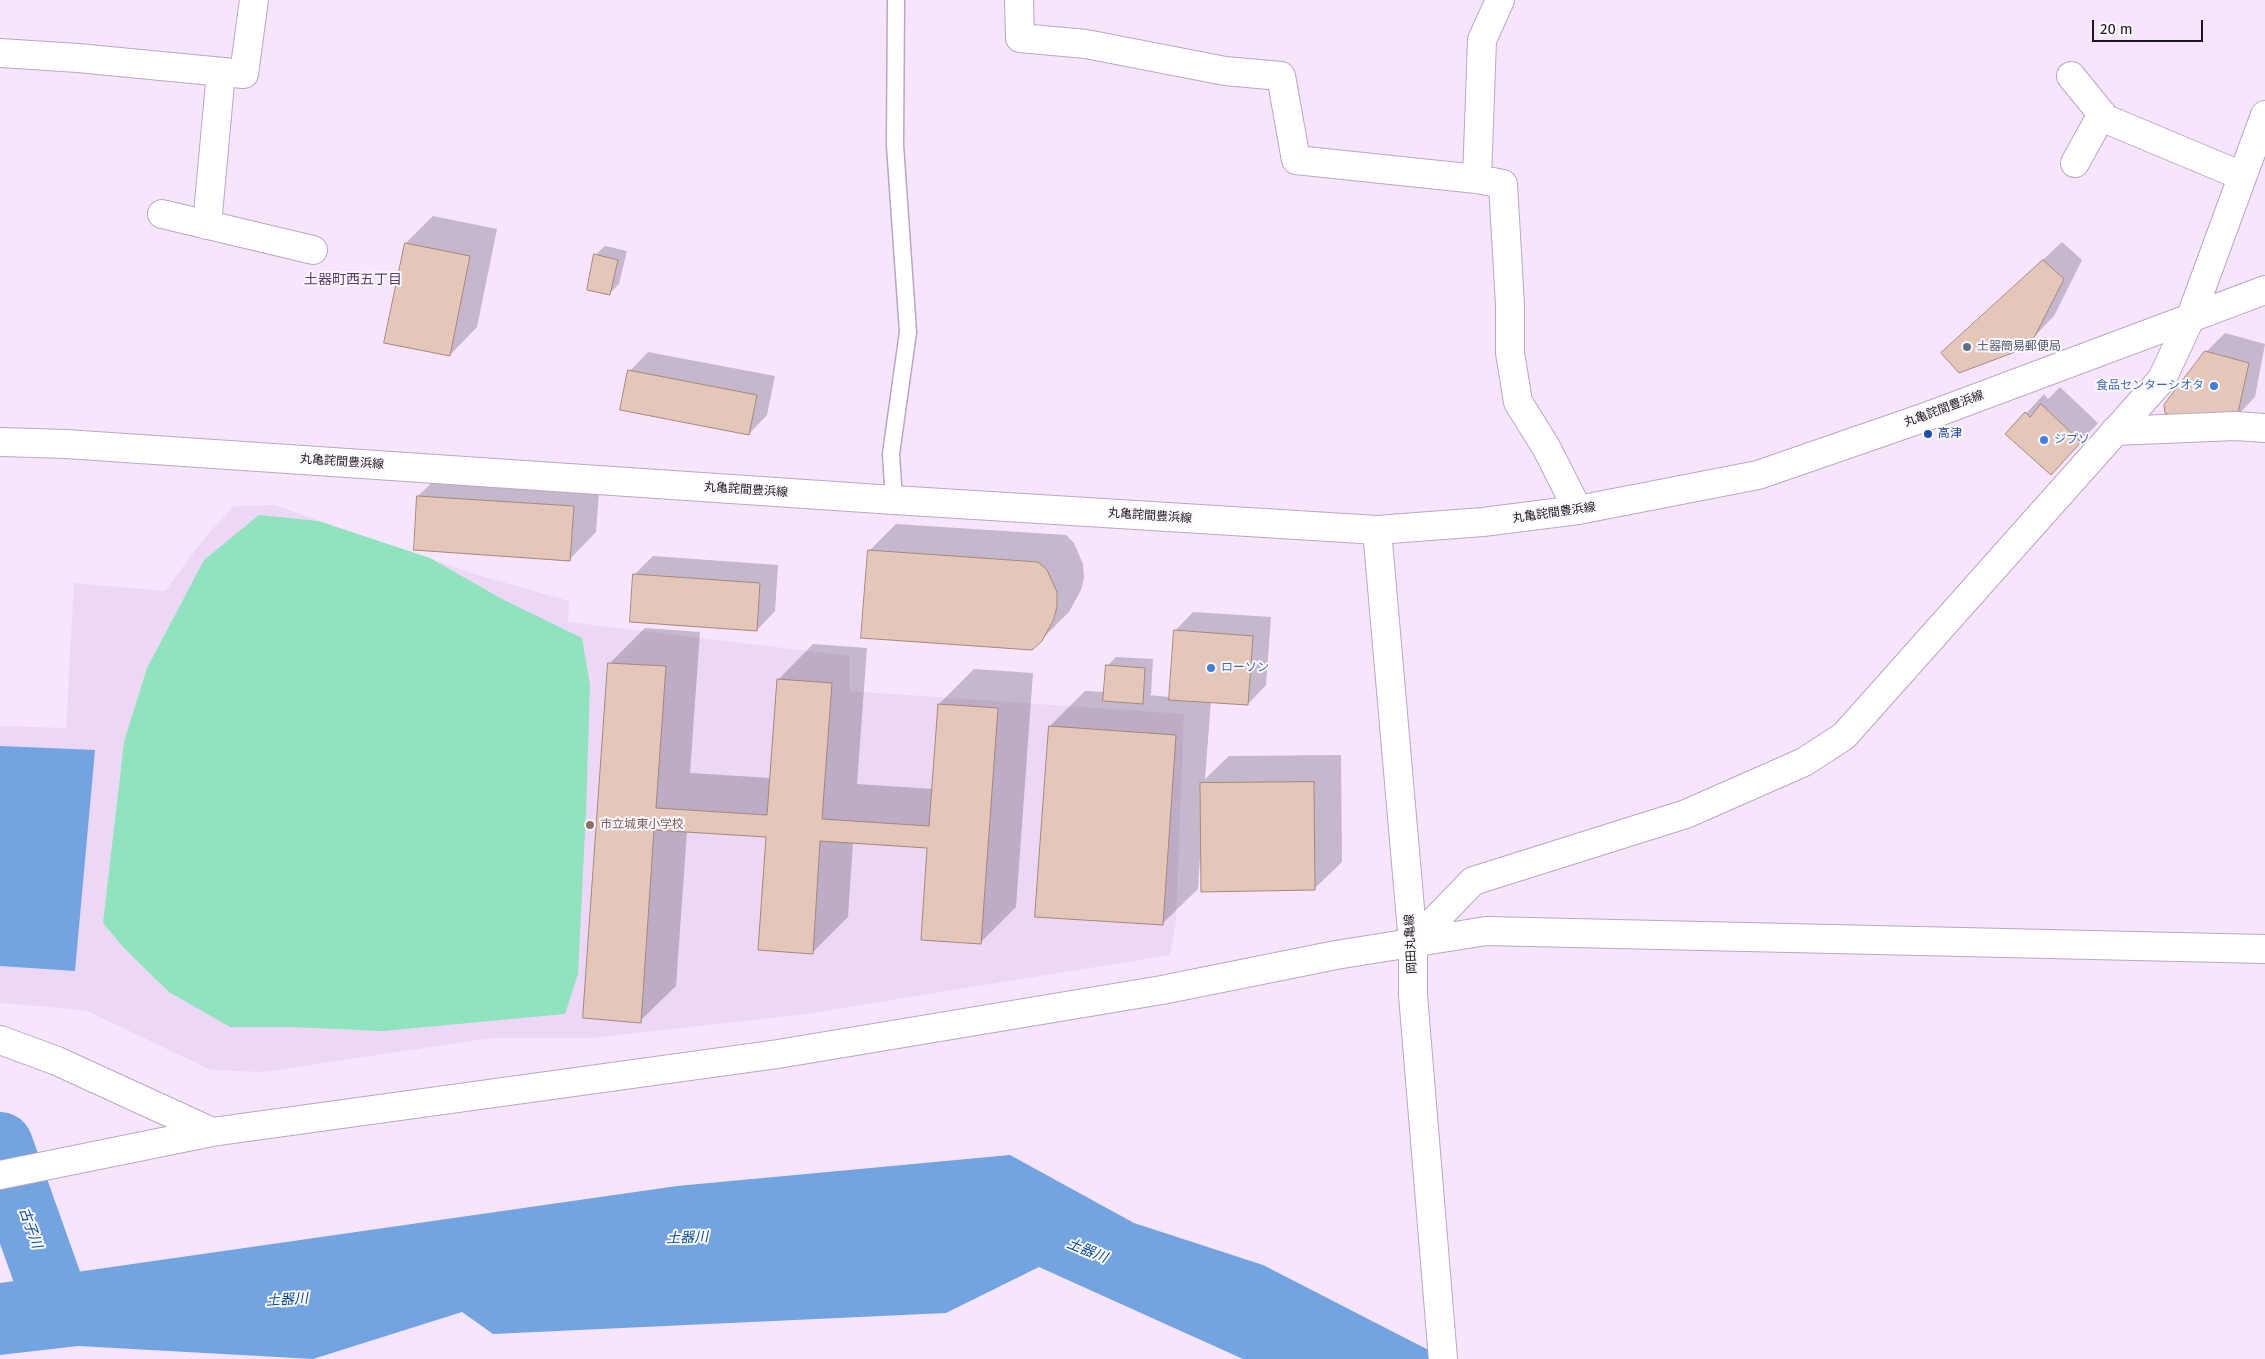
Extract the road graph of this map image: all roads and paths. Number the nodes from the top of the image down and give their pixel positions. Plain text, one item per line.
1 (254, 0) edge
2 (896, 0) edge
3 (1019, 0) edge
4 (1500, 0) edge
5 (0, 53) edge
6 (221, 72) junction
7 (2071, 76) dead end
8 (2102, 114) junction
9 (2265, 115) edge
10 (2075, 162) dead end
11 (2242, 176) junction
12 (1477, 179) junction
13 (162, 214) dead end
14 (207, 225) junction
15 (313, 250) dead end
16 (2265, 290) edge
17 (2190, 319) junction
18 (2265, 428) edge
19 (2115, 431) junction
20 (0, 442) edge
21 (894, 500) junction
22 (1578, 510) junction
23 (1377, 530) junction
24 (1413, 943) junction
25 (2265, 949) edge
26 (0, 1040) edge
27 (212, 1132) junction
28 (0, 1175) edge
29 (1443, 1359) edge

1 - 6 street
2 - 21 lane
3 - 12 street
4 - 12 street
5 - 6 street
6 - 14 street
7 - 8 street
8 - 10 street
8 - 11 street
9 - 11 street
11 - 17 street
12 - 22 street
13 - 14 street
14 - 15 street
16 - 17 street, 丸亀詫間豊浜線
17 - 19 street
17 - 22 street, 丸亀詫間豊浜線
18 - 19 street
19 - 24 street
20 - 21 street, 丸亀詫間豊浜線
21 - 23 street, 丸亀詫間豊浜線
22 - 23 street, 丸亀詫間豊浜線
23 - 24 street, 岡田丸亀線
24 - 25 street
24 - 27 street
24 - 29 street, 岡田丸亀線
26 - 27 street
27 - 28 street

